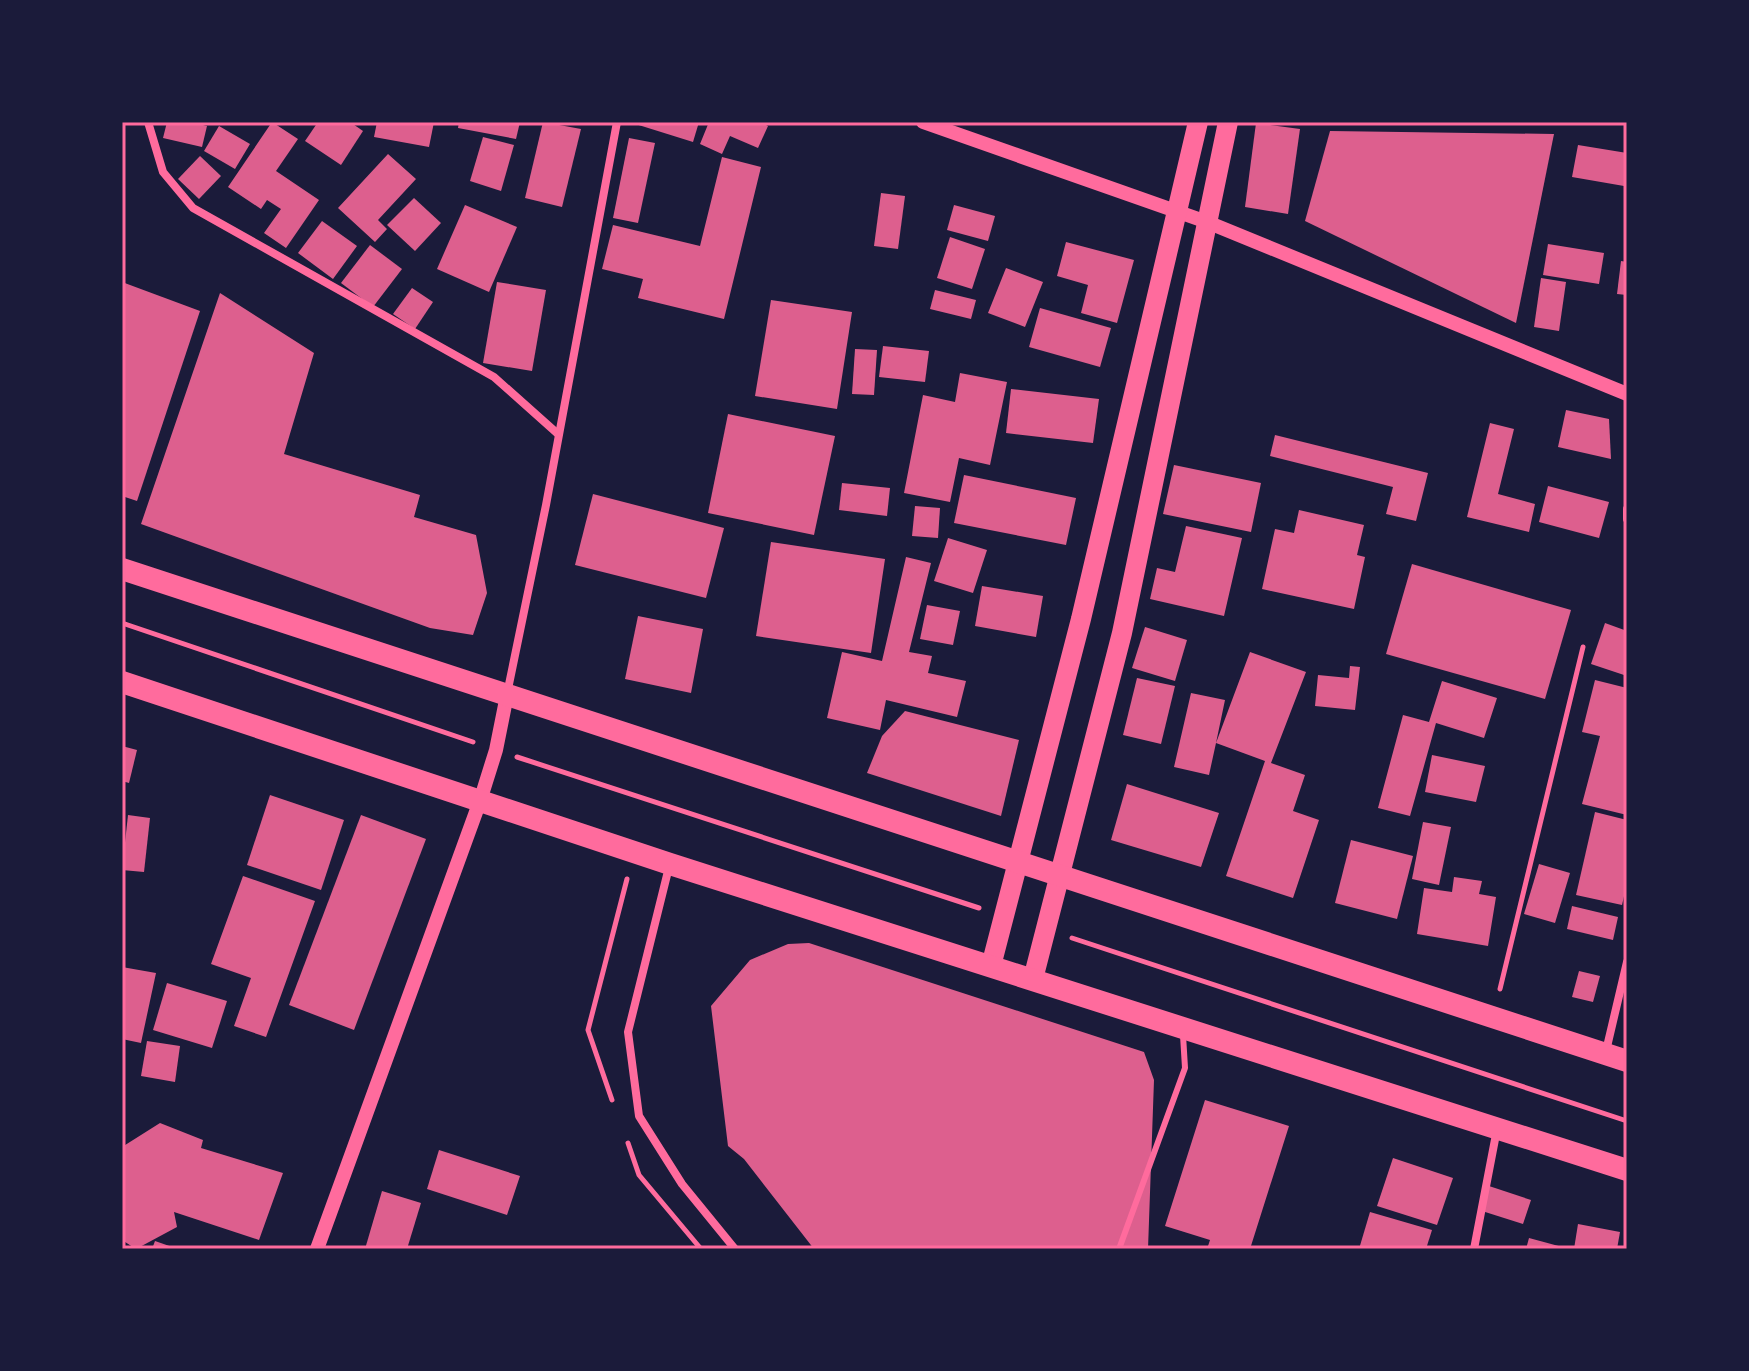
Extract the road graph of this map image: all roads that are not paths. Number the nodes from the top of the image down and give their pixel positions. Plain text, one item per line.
1 (148, 122) edge
2 (617, 122) edge
3 (923, 122) edge
4 (1198, 122) edge
5 (1228, 122) edge
6 (1179, 211) junction
7 (1207, 222) junction
8 (1627, 394) edge
9 (558, 434) junction
10 (1627, 509) edge
11 (1627, 519) edge
12 (122, 569) edge
13 (122, 682) edge
14 (507, 695) junction
15 (480, 801) junction
16 (1018, 861) junction
17 (670, 864) junction
18 (1060, 875) junction
19 (1627, 962) edge
20 (991, 966) junction
21 (1033, 979) junction
22 (1182, 1027) junction
23 (1616, 1057) edge
24 (1498, 1128) junction
25 (1627, 1170) edge
26 (317, 1249) edge
27 (735, 1249) edge
28 (1119, 1249) edge
29 (1474, 1249) edge

1 - 9 street
2 - 9 street
3 - 6 street
4 - 6 main road
5 - 7 main road
6 - 7 street
6 - 16 main road
7 - 8 street
7 - 18 main road
9 - 14 street
10 - 11 street
12 - 14 highway
13 - 15 highway
14 - 15 street
14 - 16 highway
15 - 17 highway
15 - 26 street
16 - 18 highway
16 - 20 main road
17 - 20 highway
17 - 27 street
18 - 21 main road
18 - 23 highway
19 - 23 street
20 - 21 highway
21 - 22 highway
22 - 24 highway
22 - 28 lane
24 - 25 highway
24 - 29 street

